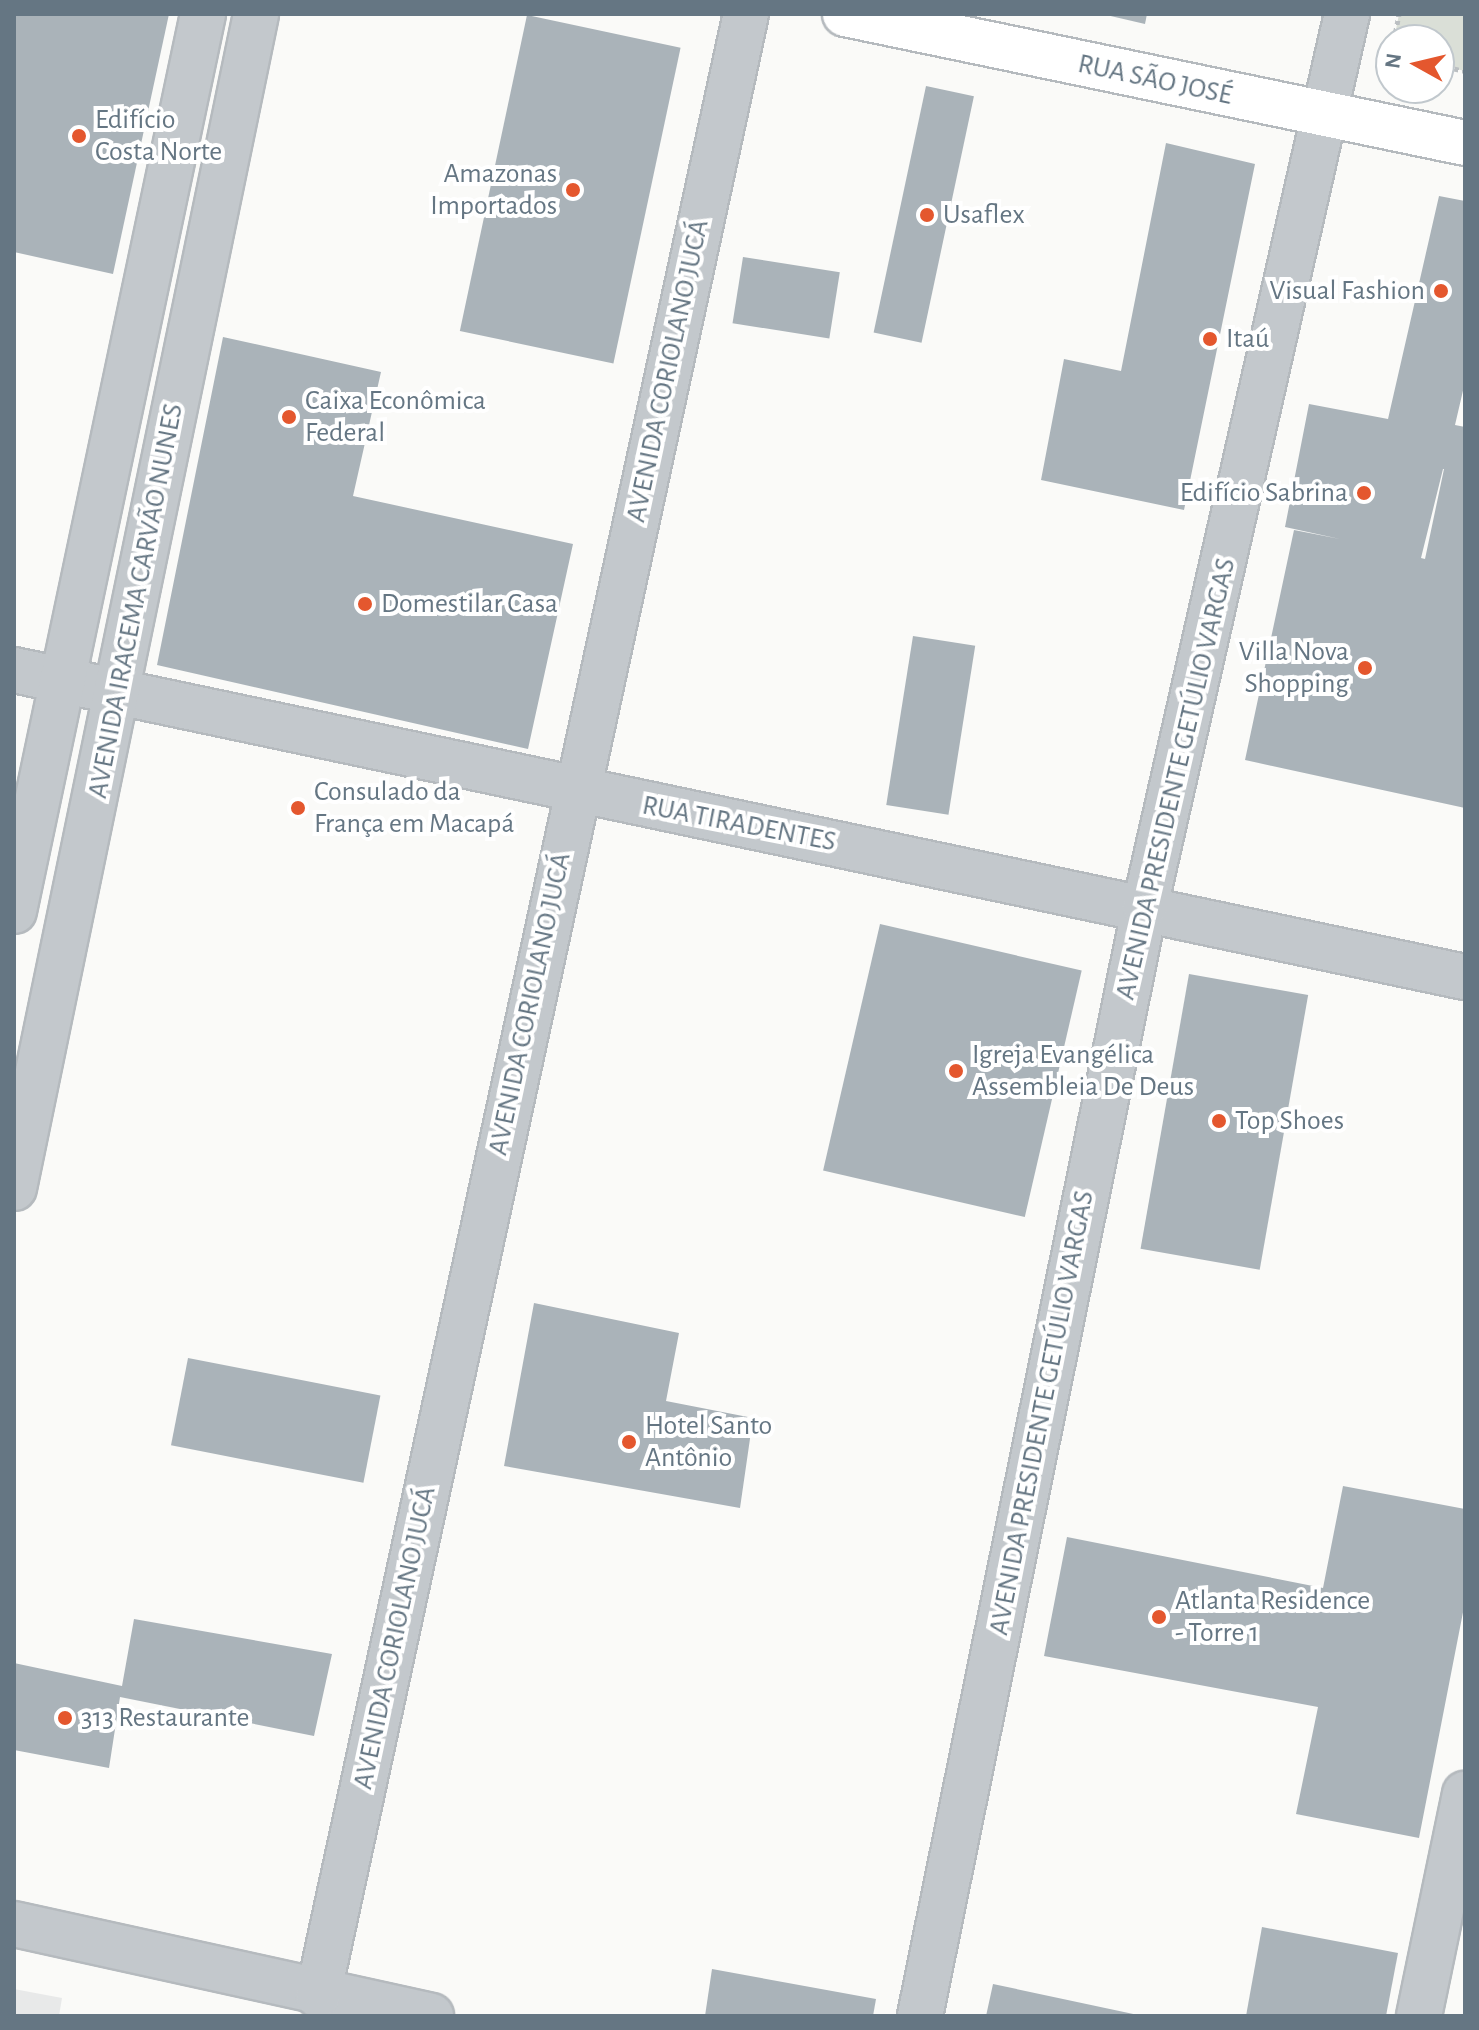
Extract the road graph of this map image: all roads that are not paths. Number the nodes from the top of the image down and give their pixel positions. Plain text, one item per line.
1 (203, 14) edge
2 (256, 14) edge
3 (746, 14) edge
4 (845, 14) edge
5 (1347, 14) edge
6 (1326, 116) junction
7 (1465, 143) edge
8 (14, 670) edge
9 (64, 681) junction
10 (121, 693) junction
11 (575, 791) junction
12 (1145, 906) junction
13 (14, 911) edge
14 (1465, 977) edge
15 (14, 1188) edge
16 (1465, 1794) edge
17 (14, 1924) edge
18 (318, 1995) junction
19 (431, 2016) edge
20 (920, 2016) edge
21 (1419, 2016) edge

1 - 9 street, AVENIDA IRACEMA CARVÃO NUNES
2 - 10 street, AVENIDA IRACEMA CARVÃO NUNES
3 - 11 street, AVENIDA CORIOLANO JUCÁ
4 - 6 main road, RUA SÃO JOSÉ
5 - 6 street, AVENIDA PRESIDENTE GETÚLIO VARGAS
6 - 7 main road, RUA SÃO JOSÉ
6 - 12 street, AVENIDA PRESIDENTE GETÚLIO VARGAS
8 - 9 street, RUA TIRADENTES
9 - 10 street, RUA TIRADENTES
9 - 13 street, AVENIDA IRACEMA CARVÃO NUNES
10 - 11 street, RUA TIRADENTES
10 - 15 street, AVENIDA IRACEMA CARVÃO NUNES
11 - 12 street, RUA TIRADENTES
11 - 18 street, AVENIDA CORIOLANO JUCÁ
12 - 14 street, RUA TIRADENTES
12 - 20 street, AVENIDA PRESIDENTE GETÚLIO VARGAS
16 - 21 street
17 - 18 street
18 - 19 street

